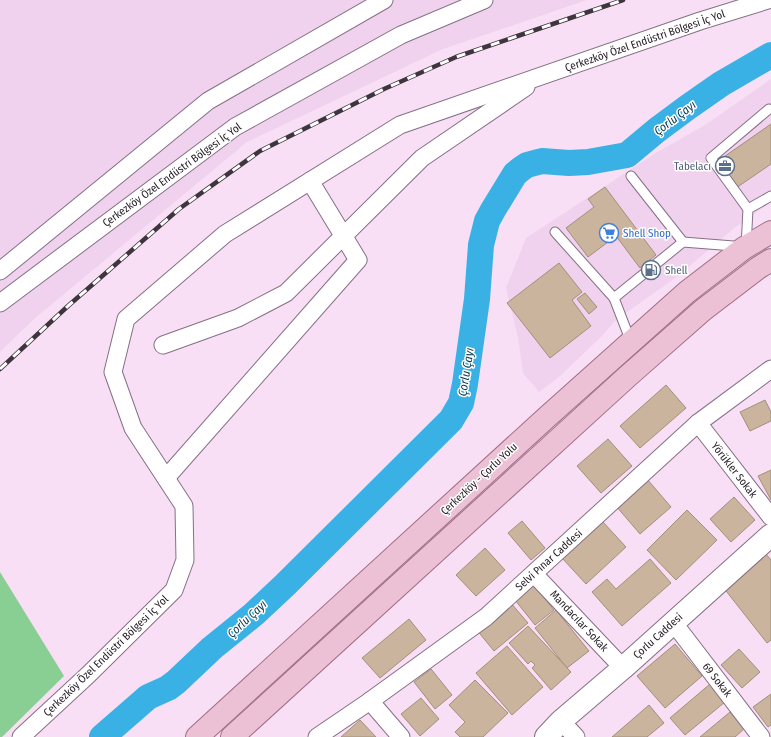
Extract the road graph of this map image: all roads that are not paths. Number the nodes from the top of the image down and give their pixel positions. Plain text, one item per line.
1 (384, 0) edge
2 (484, 0) edge
3 (768, 0) edge
4 (545, 75) junction
5 (769, 109) dead end
6 (631, 176) dead end
7 (310, 181) junction
8 (771, 196) edge
9 (748, 209) junction
10 (555, 232) dead end
11 (771, 232) edge
12 (344, 236) junction
13 (682, 242) junction
14 (746, 247) junction
15 (771, 260) edge
16 (2, 267) edge
17 (614, 298) junction
18 (0, 303) edge
19 (631, 342) junction
20 (163, 345) dead end
21 (771, 369) edge
22 (698, 423) junction
23 (166, 478) junction
24 (771, 517) edge
25 (771, 534) edge
26 (534, 574) junction
27 (673, 622) junction
28 (623, 668) junction
29 (370, 701) junction
30 (561, 721) junction
31 (21, 737) edge
32 (197, 737) edge
33 (232, 737) edge
34 (317, 737) edge
35 (401, 737) edge
36 (546, 737) edge
37 (576, 737) edge
38 (761, 737) edge

1 - 16 street
2 - 18 street, Çerkezköy Özel Endüstri Bölgesi İç Yol
3 - 4 street, Çerkezköy Özel Endüstri Bölgesi İç Yol
4 - 7 street, Çerkezköy Özel Endüstri Bölgesi İç Yol
4 - 12 street, Çerkezköy Özel Endüstri Bölgesi İç Yol
5 - 9 lane
6 - 13 lane
7 - 12 street
7 - 23 street, Çerkezköy Özel Endüstri Bölgesi İç Yol
8 - 9 lane
9 - 14 lane
10 - 17 lane
11 - 14 main road, Çerkezköy - Çorlu Yolu
12 - 20 street, Çerkezköy Özel Endüstri Bölgesi İç Yol
12 - 23 street
13 - 14 lane
13 - 17 lane
14 - 19 main road, Çerkezköy - Çorlu Yolu
15 - 33 main road
17 - 19 lane
19 - 32 main road, Çerkezköy - Çorlu Yolu
21 - 22 street, Selvi Pınar Caddesi
22 - 24 street, Yörükler Sokak
22 - 26 street, Selvi Pınar Caddesi
23 - 31 street, Çerkezköy Özel Endüstri Bölgesi İç Yol
25 - 27 main road, Çorlu Caddesi
26 - 28 street, Mandacılar Sokak
26 - 29 street, Selvi Pınar Caddesi
27 - 28 main road, Çorlu Caddesi
27 - 38 street, 69 Sokak
28 - 30 main road, Çorlu Caddesi
29 - 34 street, Selvi Pınar Caddesi
29 - 35 street
30 - 36 main road, Çorlu Caddesi
30 - 37 street

